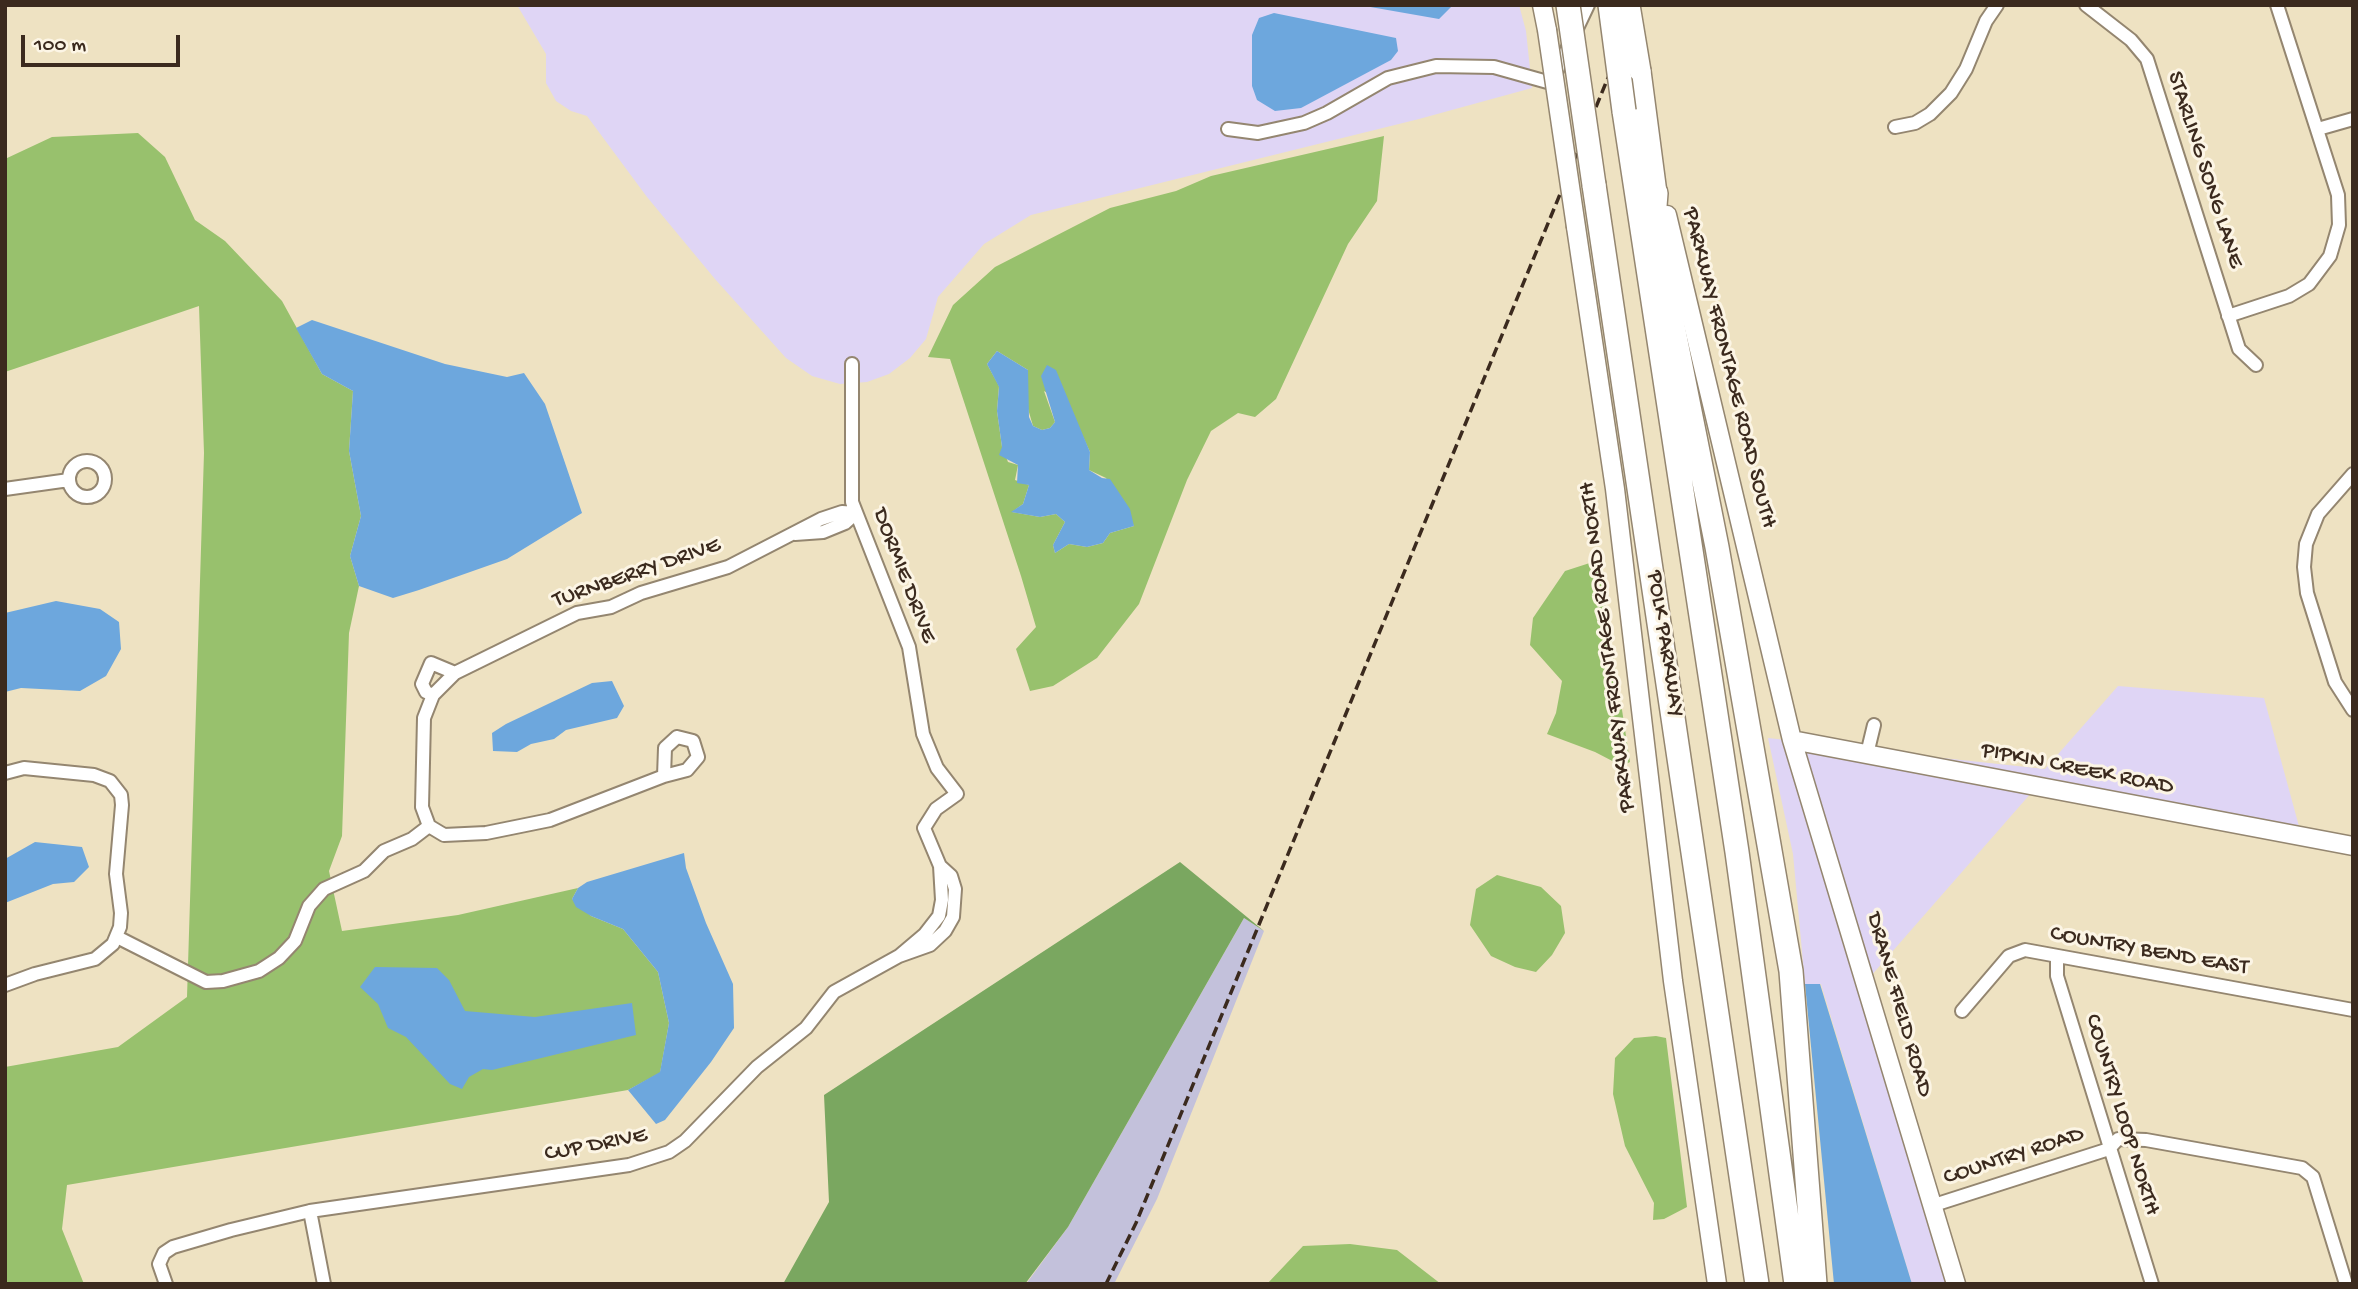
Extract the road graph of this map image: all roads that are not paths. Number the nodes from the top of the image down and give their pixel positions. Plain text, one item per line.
1 (1542, 5) edge
2 (1569, 5) edge
3 (1588, 5) edge
4 (1609, 5) edge
5 (1629, 5) edge
6 (1997, 5) edge
7 (2086, 5) edge
8 (2277, 5) edge
9 (2353, 118) edge
10 (1895, 127) dead end
11 (1228, 129) dead end
12 (2318, 129) junction
13 (1656, 193) junction
14 (2228, 316) junction
15 (852, 363) dead end
16 (2256, 365) dead end
17 (2353, 474) edge
18 (69, 480) dead end
19 (5, 489) edge
20 (856, 513) junction
21 (455, 673) junction
22 (433, 695) junction
23 (2353, 710) edge
24 (1874, 725) dead end
25 (1793, 740) junction
26 (1867, 754) junction
27 (5, 773) edge
28 (664, 776) dead end
29 (429, 826) junction
30 (2353, 846) edge
31 (947, 911) joint
32 (117, 937) junction
33 (2057, 957) junction
34 (5, 985) edge
35 (2353, 1010) edge
36 (1962, 1011) dead end
37 (2109, 1149) junction
38 (1931, 1206) junction
39 (310, 1211) junction
40 (166, 1284) edge
41 (324, 1284) edge
42 (1717, 1284) edge
43 (1757, 1284) edge
44 (1796, 1284) edge
45 (1815, 1284) edge
46 (1955, 1284) edge
47 (2152, 1284) edge
48 (2346, 1284) edge

1 - 42 main road, PARKWAY FRONTAGE ROAD NORTH, bridge
2 - 43 highway, POLK PARKWAY, bridge
3 - 11 street
4 - 44 highway, POLK PARKWAY, bridge
5 - 13 main road, PARKWAY FRONTAGE ROAD SOUTH, bridge
6 - 10 street
7 - 14 street, STARLING SONG LANE
8 - 12 street
9 - 12 street
12 - 14 street
13 - 25 main road, PARKWAY FRONTAGE ROAD SOUTH
13 - 45 highway
14 - 16 street, STARLING SONG LANE
15 - 20 street, DORMIE DRIVE
17 - 23 street
18 - 19 street
20 - 21 street, TURNBERRY DRIVE
20 - 31 street, DORMIE DRIVE
21 - 22 street, TURNBERRY DRIVE
21 - 22 street
22 - 29 street, TURNBERRY DRIVE
24 - 26 street
25 - 26 main road, PIPKIN CREEK ROAD
25 - 38 main road, DRANE FIELD ROAD
26 - 30 main road, PIPKIN CREEK ROAD
27 - 32 street
28 - 29 street
29 - 32 street
31 - 39 street, CUP DRIVE
32 - 34 street
33 - 35 street, COUNTRY BEND EAST
33 - 36 street, COUNTRY BEND EAST
33 - 37 street, COUNTRY LOOP NORTH
37 - 38 street, COUNTRY ROAD
37 - 47 street, COUNTRY LOOP NORTH
37 - 48 street, COUNTRY ROAD
38 - 46 main road, DRANE FIELD ROAD
39 - 40 street, CUP DRIVE
39 - 41 street

